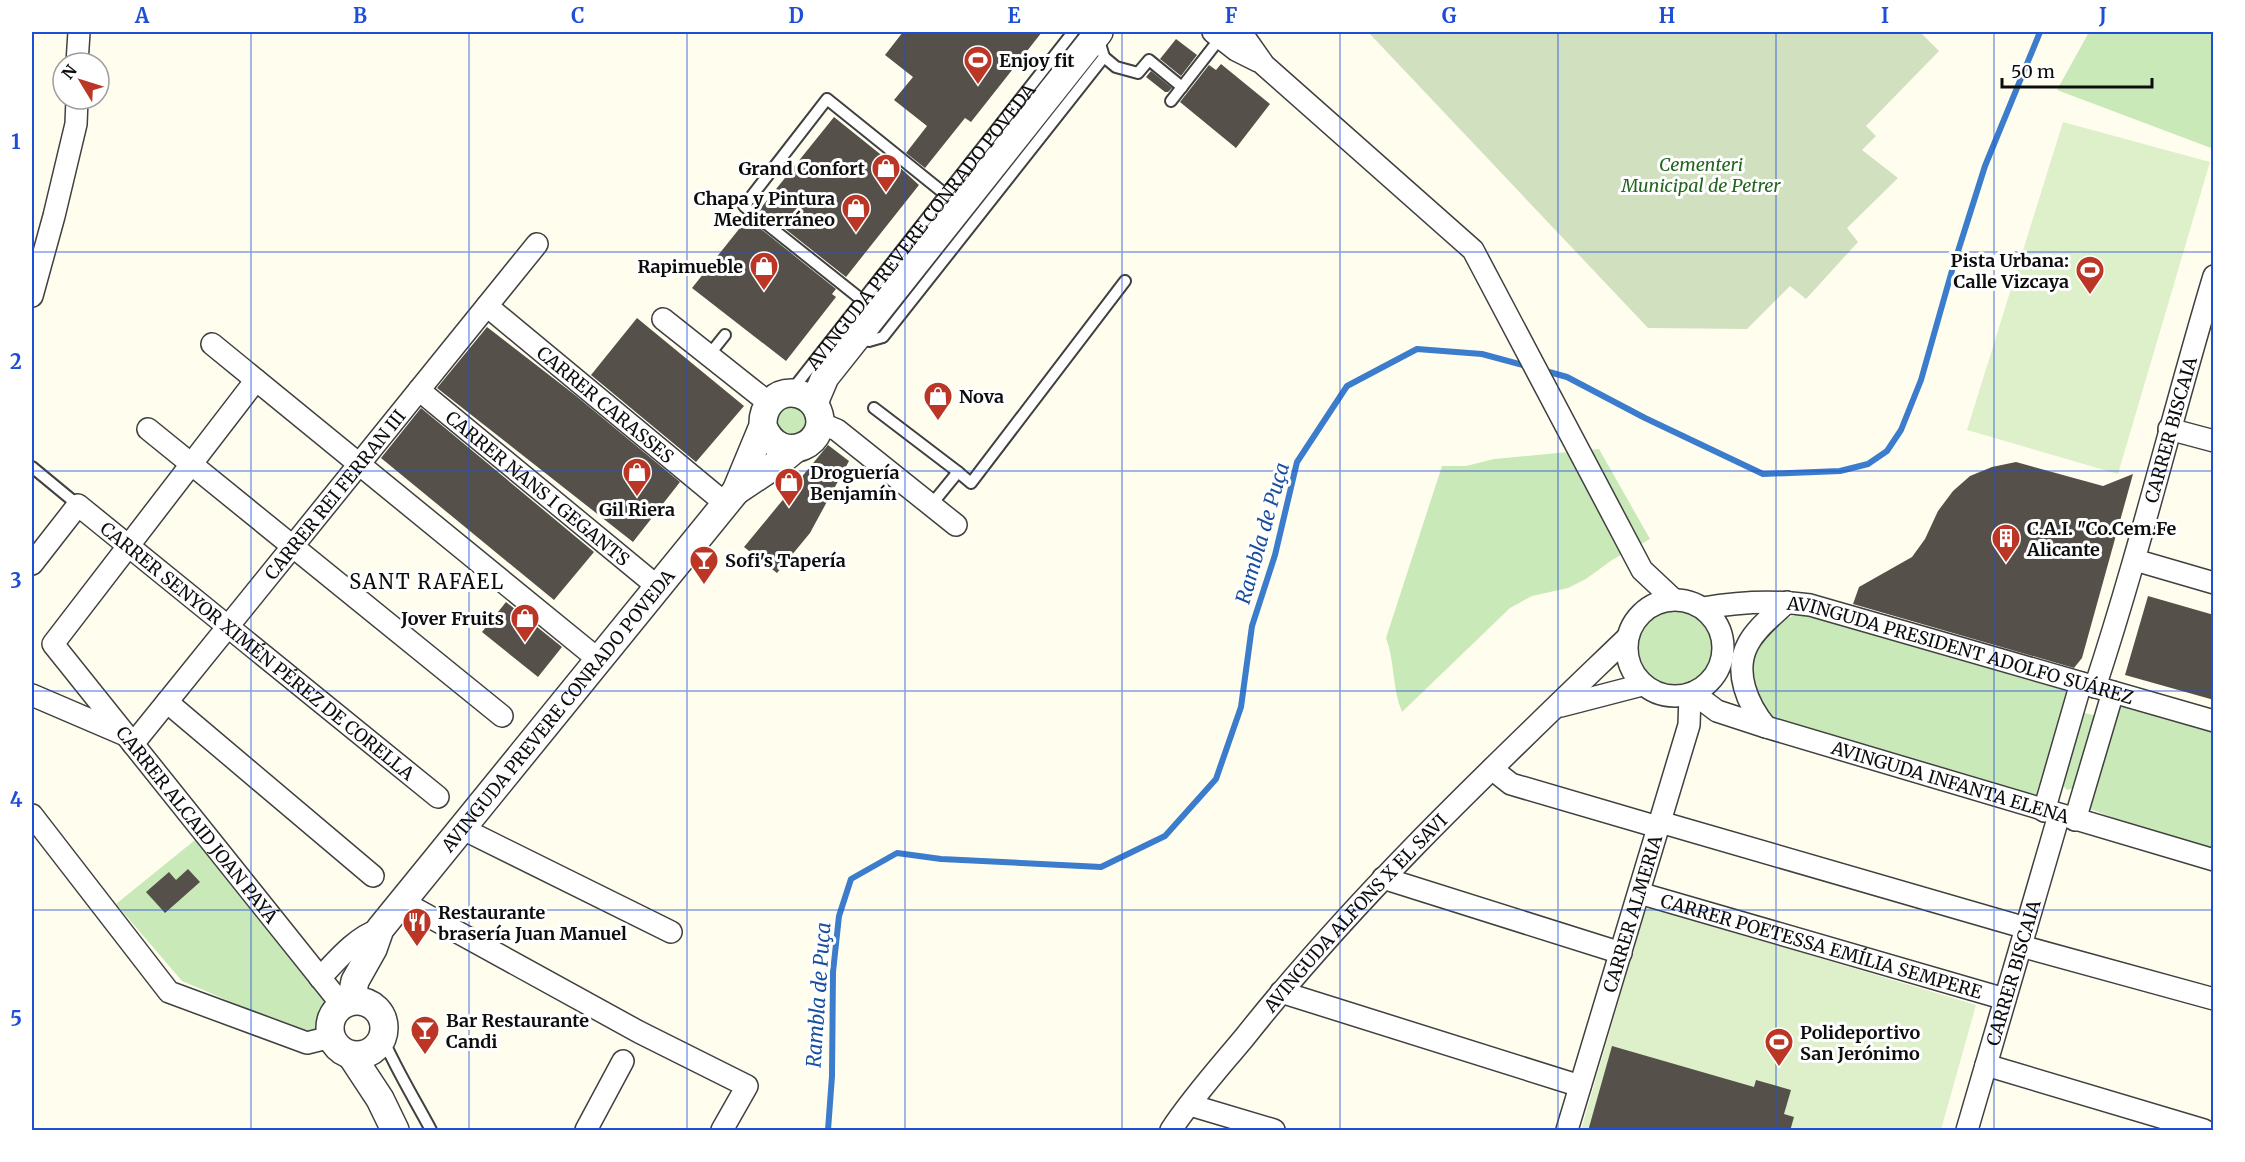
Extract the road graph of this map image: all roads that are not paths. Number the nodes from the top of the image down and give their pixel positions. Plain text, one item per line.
1 (79, 32) edge
2 (1224, 33) edge
3 (1093, 38) edge
4 (78, 51) edge
5 (1182, 87) junction
6 (1171, 101) dead end
7 (76, 111) edge
8 (945, 194) junction
9 (537, 244) dead end
10 (2214, 276) edge
11 (1125, 281) dead end
12 (32, 296) edge
13 (862, 300) junction
14 (2210, 302) edge
15 (487, 306) junction
16 (663, 319) dead end
17 (725, 335) dead end
18 (212, 344) dead end
19 (709, 356) junction
20 (256, 380) junction
21 (419, 390) junction
22 (792, 407) junction
23 (874, 408) dead end
24 (148, 429) dead end
25 (2169, 429) junction
26 (2214, 441) edge
27 (795, 449) junction
28 (191, 464) junction
29 (359, 464) junction
30 (32, 467) edge
31 (958, 472) junction
32 (731, 497) junction
33 (78, 505) junction
34 (931, 505) junction
35 (956, 525) dead end
36 (128, 546) junction
37 (292, 546) junction
38 (2135, 560) junction
39 (32, 564) edge
40 (1642, 570) junction
41 (2214, 584) edge
42 (658, 587) junction
43 (1673, 599) junction
44 (1787, 602) junction
45 (1703, 608) junction
46 (1644, 610) junction
47 (228, 626) junction
48 (1627, 638) junction
49 (599, 660) junction
50 (1642, 685) junction
51 (2096, 687) junction
52 (32, 694) edge
53 (1691, 694) junction
54 (167, 702) junction
55 (1554, 708) junction
56 (1717, 711) junction
57 (502, 716) dead end
58 (2214, 721) edge
59 (1689, 725) junction
60 (1766, 727) junction
61 (129, 740) junction
62 (1492, 769) junction
63 (438, 797) dead end
64 (32, 815) edge
65 (2059, 815) junction
66 (1659, 825) junction
67 (461, 828) junction
68 (2214, 860) edge
69 (373, 876) dead end
70 (1383, 878) junction
71 (1639, 893) junction
72 (402, 901) junction
73 (671, 932) dead end
74 (2023, 937) junction
75 (376, 939) junction
76 (1621, 952) junction
77 (320, 978) junction
78 (1281, 992) junction
79 (2005, 999) junction
80 (2214, 999) edge
81 (355, 1004) junction
82 (331, 1037) junction
83 (369, 1048) junction
84 (622, 1061) dead end
85 (1986, 1065) junction
86 (1580, 1086) junction
87 (1190, 1106) junction
88 (395, 1131) edge
89 (431, 1131) edge
90 (585, 1131) edge
91 (722, 1131) edge
92 (1171, 1131) edge
93 (1274, 1131) edge
94 (1567, 1131) edge
95 (1967, 1131) edge
96 (2204, 1131) edge

1 - 4 street
2 - 5 lane
2 - 40 street
3 - 5 lane
3 - 8 lane, AVINGUDA PREVERE CONRADO POVEDA
3 - 22 street, AVINGUDA PREVERE CONRADO POVEDA
5 - 6 lane
7 - 12 street
8 - 13 lane, AVINGUDA PREVERE CONRADO POVEDA
8 - 13 lane
9 - 15 street, CARRER REI FERRAN III
10 - 14 street, CARRER BISCAIA
11 - 31 lane
13 - 22 lane, AVINGUDA PREVERE CONRADO POVEDA
14 - 25 street, CARRER BISCAIA
15 - 21 street, CARRER REI FERRAN III
15 - 32 street, CARRER CARASSES
16 - 19 street
17 - 19 lane
18 - 20 street
19 - 22 street
20 - 28 street
20 - 29 street
21 - 29 street, CARRER REI FERRAN III
21 - 42 street, CARRER NANS I GEGANTS
22 - 27 street, AVINGUDA PREVERE CONRADO POVEDA
22 - 27 street
22 - 32 street, AVINGUDA PREVERE CONRADO POVEDA
22 - 34 street
23 - 31 lane
24 - 28 street
25 - 26 street
25 - 38 street, CARRER BISCAIA
27 - 32 street, AVINGUDA PREVERE CONRADO POVEDA
28 - 36 street
28 - 37 street
29 - 37 street, CARRER REI FERRAN III
29 - 49 street
30 - 33 lane
31 - 34 lane
32 - 42 street, AVINGUDA PREVERE CONRADO POVEDA
33 - 36 street, CARRER SENYOR XIMÉN PÉREZ DE CORELLA
33 - 39 street
34 - 35 street
36 - 47 street, CARRER SENYOR XIMÉN PÉREZ DE CORELLA
36 - 61 street, CARRER ALCAID JOAN PAYÁ
37 - 47 street, CARRER REI FERRAN III
37 - 57 street
38 - 41 street
38 - 51 street, CARRER BISCAIA
40 - 43 street
40 - 46 street
42 - 49 street, AVINGUDA PREVERE CONRADO POVEDA
43 - 45 street
43 - 46 street
44 - 45 street, AVINGUDA PRESIDENT ADOLFO SUÁREZ
44 - 51 street, AVINGUDA PRESIDENT ADOLFO SUÁREZ
44 - 60 street
45 - 53 street
46 - 48 street
47 - 54 street, CARRER REI FERRAN III
47 - 63 street, CARRER SENYOR XIMÉN PÉREZ DE CORELLA
48 - 50 street
48 - 55 street, AVINGUDA ALFONS X EL SAVI
49 - 67 street, AVINGUDA PREVERE CONRADO POVEDA
50 - 53 street
50 - 55 street, AVINGUDA ALFONS X EL SAVI
51 - 58 street, AVINGUDA PRESIDENT ADOLFO SUÁREZ
51 - 65 street
51 - 65 street
52 - 61 street
53 - 56 street, AVINGUDA INFANTA ELENA
53 - 59 street, CARRER ALMERIA
54 - 61 street, CARRER REI FERRAN III
54 - 69 street
55 - 62 street, AVINGUDA ALFONS X EL SAVI
56 - 59 street
56 - 60 street, AVINGUDA INFANTA ELENA
59 - 66 street, CARRER ALMERIA
60 - 65 street, AVINGUDA INFANTA ELENA
61 - 77 street, CARRER ALCAID JOAN PAYÁ
62 - 66 street
62 - 70 street, AVINGUDA ALFONS X EL SAVI
64 - 82 street
65 - 68 street, AVINGUDA INFANTA ELENA
65 - 74 street, CARRER BISCAIA
66 - 71 street, CARRER ALMERIA
66 - 74 street
67 - 72 street, AVINGUDA PREVERE CONRADO POVEDA
67 - 73 street
70 - 76 street
70 - 78 street, AVINGUDA ALFONS X EL SAVI
71 - 76 street, CARRER ALMERIA
71 - 79 street, CARRER POETESSA EMÍLIA SEMPERE
72 - 75 street, AVINGUDA PREVERE CONRADO POVEDA
72 - 91 street
74 - 79 street, CARRER BISCAIA
74 - 80 street
75 - 77 street, AVINGUDA PREVERE CONRADO POVEDA
75 - 81 street
76 - 86 street, CARRER ALMERIA
77 - 81 street, CARRER ALCAID JOAN PAYÁ
78 - 86 street
78 - 87 street, AVINGUDA ALFONS X EL SAVI
79 - 85 street, CARRER BISCAIA
81 - 82 street
81 - 83 street
82 - 83 street
83 - 88 street
83 - 89 lane
84 - 90 street
85 - 95 street, CARRER BISCAIA
85 - 96 street
86 - 94 street, CARRER ALMERIA
87 - 92 street, AVINGUDA ALFONS X EL SAVI
87 - 93 street

